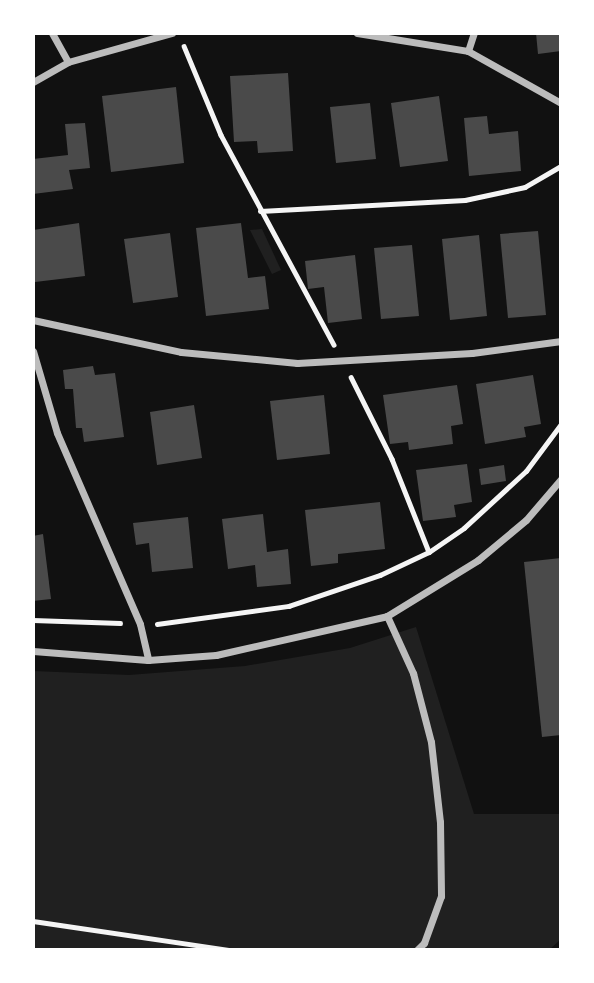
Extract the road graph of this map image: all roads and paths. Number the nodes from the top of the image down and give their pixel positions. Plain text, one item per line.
1 (52, 33) edge
2 (173, 33) edge
3 (179, 33) edge
4 (357, 33) edge
5 (474, 33) edge
6 (468, 51) junction
7 (68, 62) junction
8 (33, 82) edge
9 (561, 103) edge
10 (561, 166) edge
11 (260, 211) junction
12 (33, 320) edge
13 (561, 341) edge
14 (33, 351) edge
15 (345, 363) junction
16 (561, 424) edge
17 (561, 480) edge
18 (429, 552) junction
19 (387, 616) junction
20 (33, 620) edge
21 (140, 624) junction
22 (33, 651) edge
23 (148, 660) junction
24 (33, 921) edge
25 (230, 950) edge
26 (417, 950) edge

1 - 7 street
2 - 7 street
3 - 11 path
4 - 6 street
5 - 6 street
6 - 9 street
7 - 8 street
10 - 11 path
11 - 15 path
12 - 15 street
13 - 15 street
14 - 21 street
15 - 18 path
16 - 18 path
17 - 19 street
18 - 21 path
19 - 23 street
19 - 26 street
20 - 21 path
21 - 23 street
22 - 23 street
24 - 25 path

